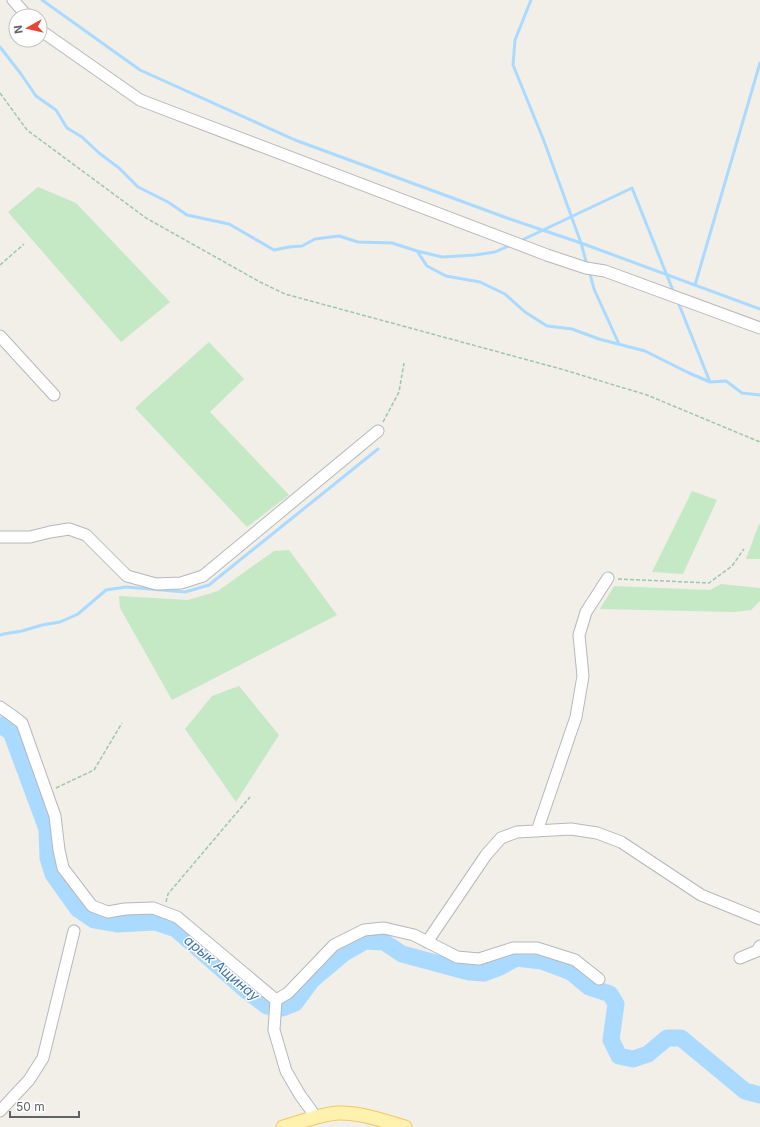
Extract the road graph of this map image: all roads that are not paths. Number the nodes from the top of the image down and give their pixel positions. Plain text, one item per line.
1 (13, 0) edge
2 (20, 8) edge
3 (48, 36) edge
4 (760, 328) edge
5 (0, 336) edge
6 (54, 395) dead end
7 (378, 431) road end
8 (0, 537) edge
9 (608, 578) road end
10 (0, 708) edge
11 (537, 831) junction
12 (760, 919) edge
13 (74, 931) dead end
14 (427, 942) junction
15 (760, 946) edge
16 (740, 958) dead end
17 (599, 979) dead end
18 (276, 1001) junction
19 (0, 1111) edge
20 (316, 1117) junction
21 (284, 1127) edge
22 (405, 1127) edge

1 - 2 street
3 - 4 street
5 - 6 street
7 - 8 street
9 - 11 street
10 - 18 street
11 - 12 street
11 - 14 street
13 - 19 street
14 - 17 street
14 - 18 street
15 - 16 street
18 - 20 street
20 - 21 main road
20 - 22 main road

